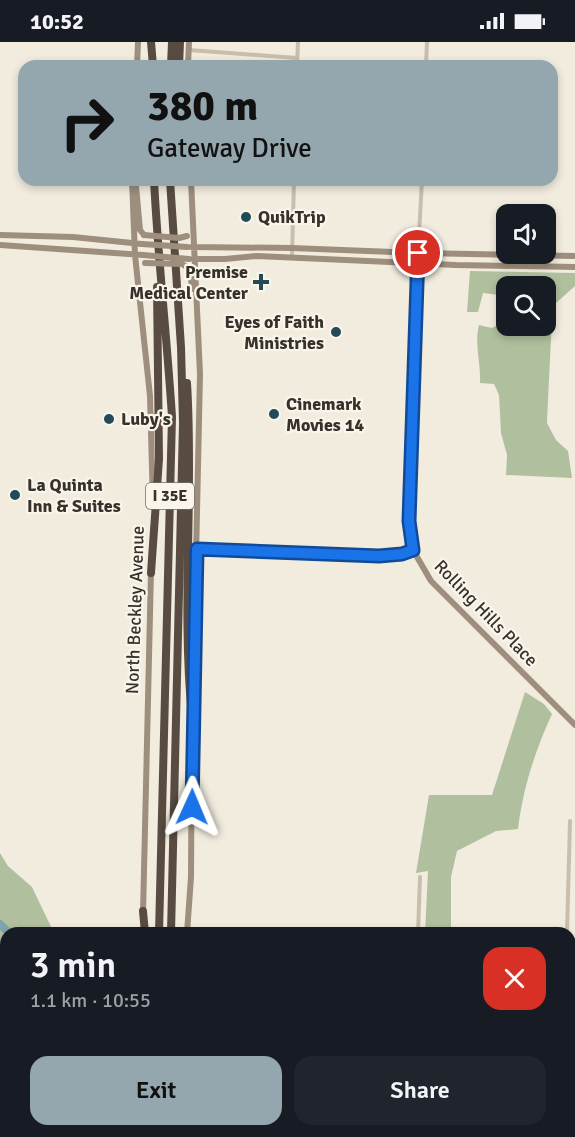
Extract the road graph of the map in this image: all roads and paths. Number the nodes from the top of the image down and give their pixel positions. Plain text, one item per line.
1 (138, 42) edge
2 (153, 42) edge
3 (171, 42) edge
4 (180, 42) edge
5 (189, 42) edge
6 (298, 42) edge
7 (427, 42) edge
8 (189, 50) junction
9 (297, 58) joint
10 (137, 60) edge
11 (154, 60) edge
12 (171, 60) edge
13 (179, 60) edge
14 (188, 60) edge
15 (426, 60) edge
16 (133, 186) edge
17 (136, 186) edge
18 (154, 186) edge
19 (170, 186) edge
20 (191, 186) edge
21 (294, 186) edge
22 (422, 186) edge
23 (156, 206) junction
24 (193, 212) junction
25 (0, 235) edge
26 (19, 235) junction
27 (138, 243) junction
28 (0, 245) edge
29 (18, 245) junction
30 (190, 247) junction
31 (292, 248) junction
32 (418, 253) junction
33 (139, 255) junction
34 (575, 256) edge
35 (292, 258) junction
36 (192, 259) junction
37 (418, 264) junction
38 (575, 267) edge
39 (137, 275) junction
40 (198, 306) junction
41 (181, 347) junction
42 (197, 549) junction
43 (413, 550) junction
44 (151, 573) junction
45 (192, 717) junction
46 (575, 725) edge
47 (570, 821) dead end
48 (420, 877) dead end
49 (143, 911) joint
50 (143, 927) edge
51 (159, 927) edge
52 (171, 927) edge
53 (187, 927) edge
54 (418, 927) edge
55 (567, 927) edge

1 - 10 main road
2 - 11 highway
3 - 12 highway
4 - 13 highway
5 - 8 main road
6 - 9 street
7 - 15 street
8 - 9 street
8 - 14 main road
16 - 27 main road, North Beckley Avenue
17 - 24 main road, bridge
18 - 23 highway, I 35E
19 - 41 highway, I 35E
20 - 24 main road
21 - 31 street
22 - 32 street
23 - 44 highway
23 - 51 highway, I 35E
24 - 30 main road
25 - 26 main road
26 - 27 main road
26 - 29 main road
27 - 30 main road, bridge
27 - 33 main road, North Beckley Avenue
28 - 29 main road
29 - 33 main road
30 - 31 main road
30 - 36 main road
31 - 32 main road
31 - 35 street
32 - 34 main road
32 - 37 main road, Rolling Hills Place
33 - 36 main road, bridge
33 - 39 main road, North Beckley Avenue
35 - 36 main road
35 - 37 main road
36 - 40 main road
37 - 38 main road
37 - 43 main road, Rolling Hills Place
39 - 40 main road, bridge
39 - 44 main road, North Beckley Avenue
40 - 42 main road
41 - 45 highway
41 - 52 highway, I 35E
42 - 43 main road
42 - 45 main road
43 - 46 main road, Rolling Hills Place
44 - 49 main road, North Beckley Avenue
45 - 53 main road
47 - 55 street
48 - 54 street
49 - 50 highway

